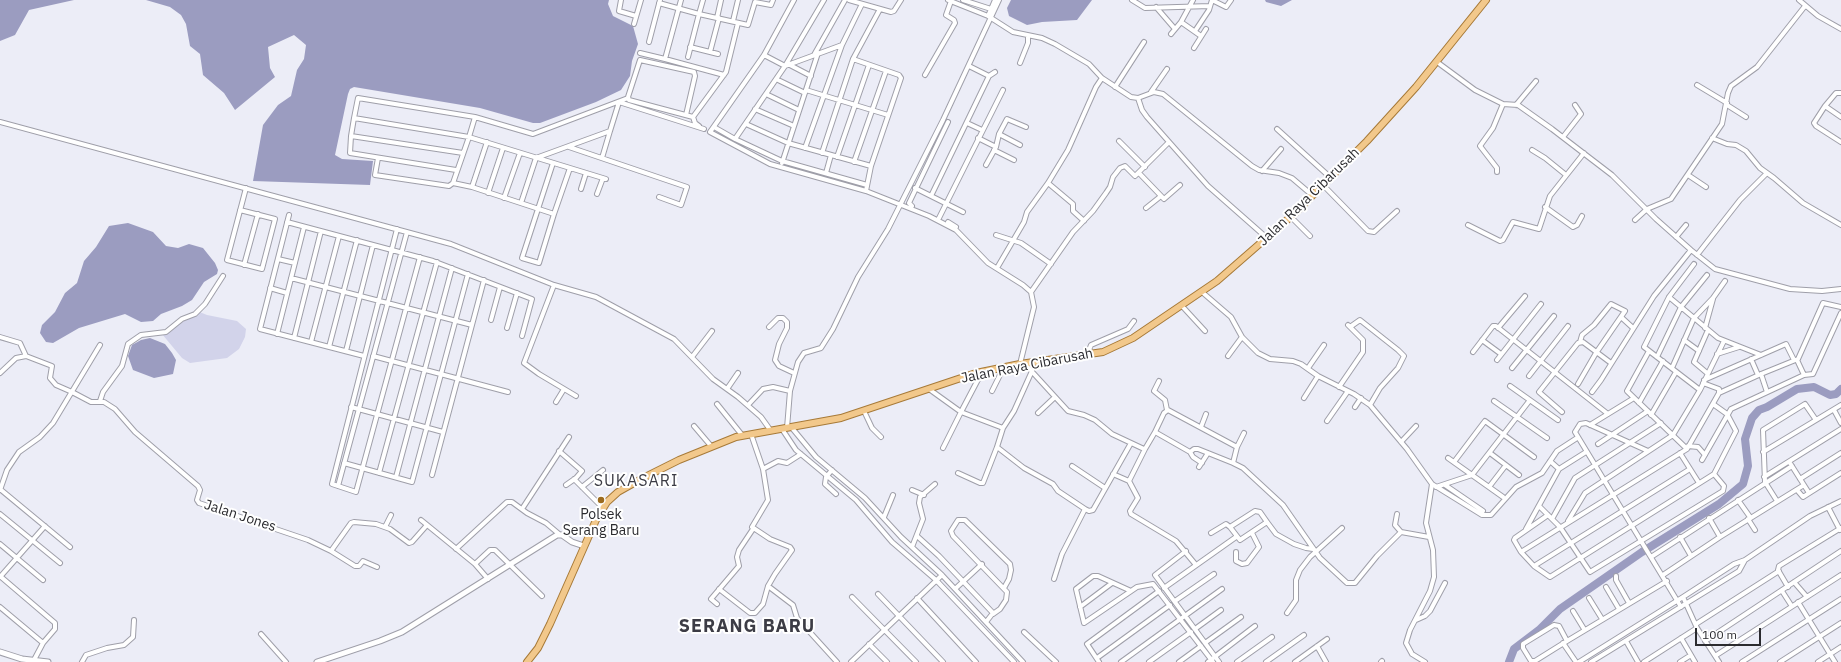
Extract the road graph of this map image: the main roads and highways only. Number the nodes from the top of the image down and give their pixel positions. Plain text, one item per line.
1 (1486, 0) edge
2 (527, 662) edge

1 - 2 main road, Jalan Raya Cibarusah

